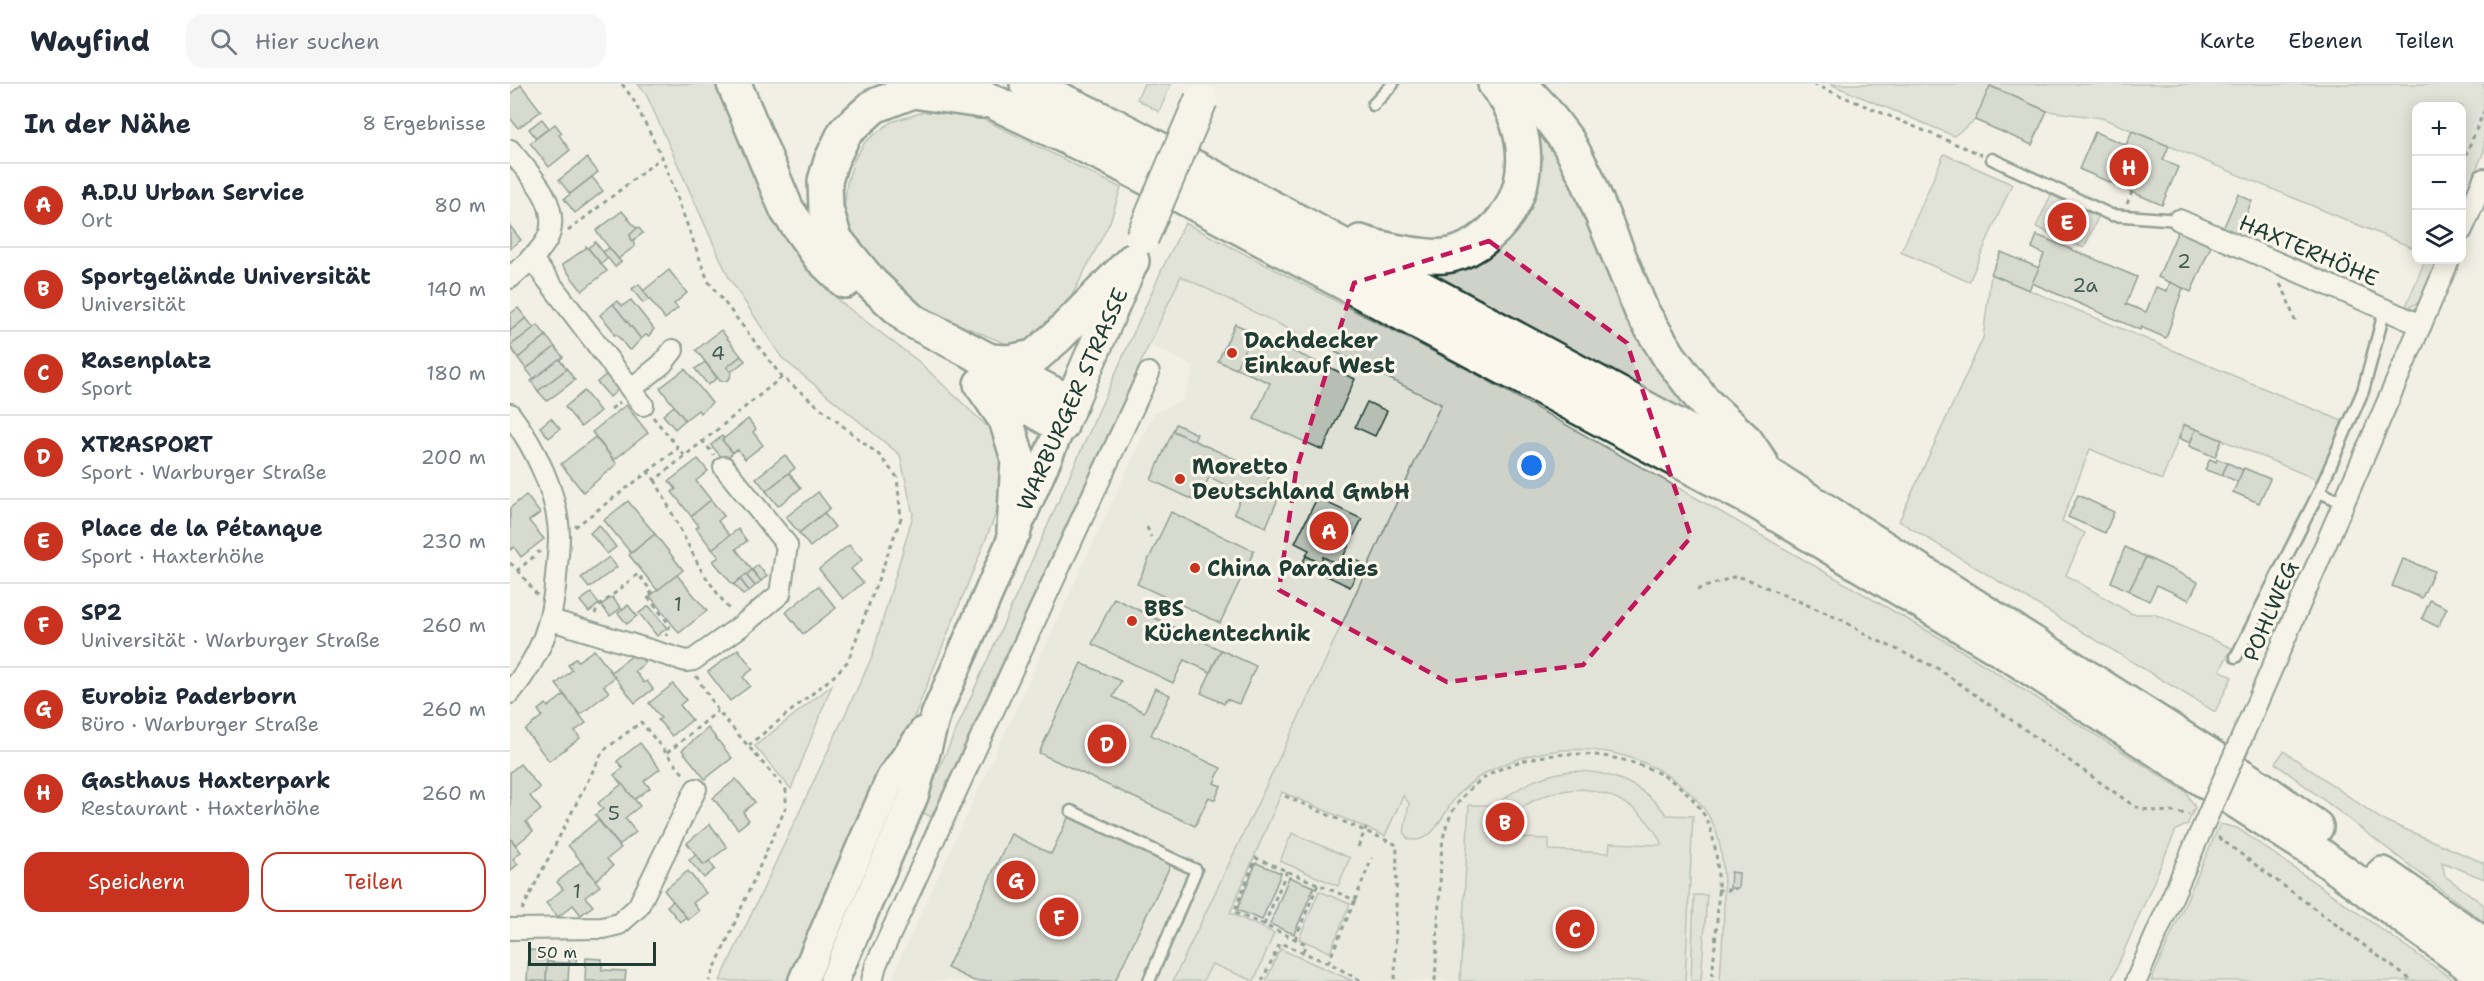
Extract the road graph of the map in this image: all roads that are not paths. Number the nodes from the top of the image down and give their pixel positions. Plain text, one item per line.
1 (734, 84) edge
2 (957, 84) edge
3 (1028, 84) edge
4 (1393, 84) edge
5 (1496, 84) edge
6 (1520, 84) edge
7 (1206, 89) edge
8 (994, 104) junction
9 (1373, 105) dead end
10 (510, 150) edge
11 (1992, 159) road end
12 (2484, 178) edge
13 (2179, 220) joint
14 (2466, 221) edge
15 (1301, 224) junction
16 (1137, 250) junction
17 (531, 258) junction
18 (2447, 264) edge
19 (510, 278) edge
20 (2385, 309) junction
21 (2421, 325) junction
22 (673, 350) dead end
23 (982, 369) junction
24 (1149, 373) dead end
25 (510, 414) edge
26 (1066, 415) junction
27 (724, 467) dead end
28 (1769, 475) junction
29 (2319, 492) junction
30 (2342, 502) junction
31 (1014, 531) junction
32 (552, 615) junction
33 (2236, 657) dead end
34 (510, 693) edge
35 (936, 714) junction
36 (696, 789) road end
37 (1071, 811) dead end
38 (511, 929) edge
39 (2484, 945) edge
40 (2484, 976) edge
41 (803, 981) edge
42 (834, 981) edge
43 (872, 981) edge
44 (1149, 981) edge
45 (2136, 981) edge

1 - 23 highway
2 - 8 highway
3 - 15 highway
4 - 9 lane
5 - 15 highway
6 - 28 highway
7 - 16 main road, WARBURGER STRASSE, bridge
8 - 23 highway
8 - 40 highway
10 - 17 street
11 - 13 lane
12 - 14 street
13 - 20 street, HAXTERHÖHE
15 - 28 highway
16 - 23 highway
16 - 26 main road, WARBURGER STRASSE
17 - 19 street
17 - 22 street
18 - 21 street, POHLWEG
20 - 21 street, HAXTERHÖHE
20 - 29 lane
21 - 30 street, POHLWEG
23 - 26 highway
23 - 31 highway
24 - 43 street
25 - 32 street
26 - 31 main road, WARBURGER STRASSE
27 - 32 street
28 - 39 highway
29 - 30 lane
29 - 33 lane
30 - 45 street, POHLWEG, bridge
31 - 35 main road, WARBURGER STRASSE
32 - 34 street
35 - 41 main road, WARBURGER STRASSE
35 - 42 main road, WARBURGER STRASSE
36 - 38 street
37 - 44 lane

